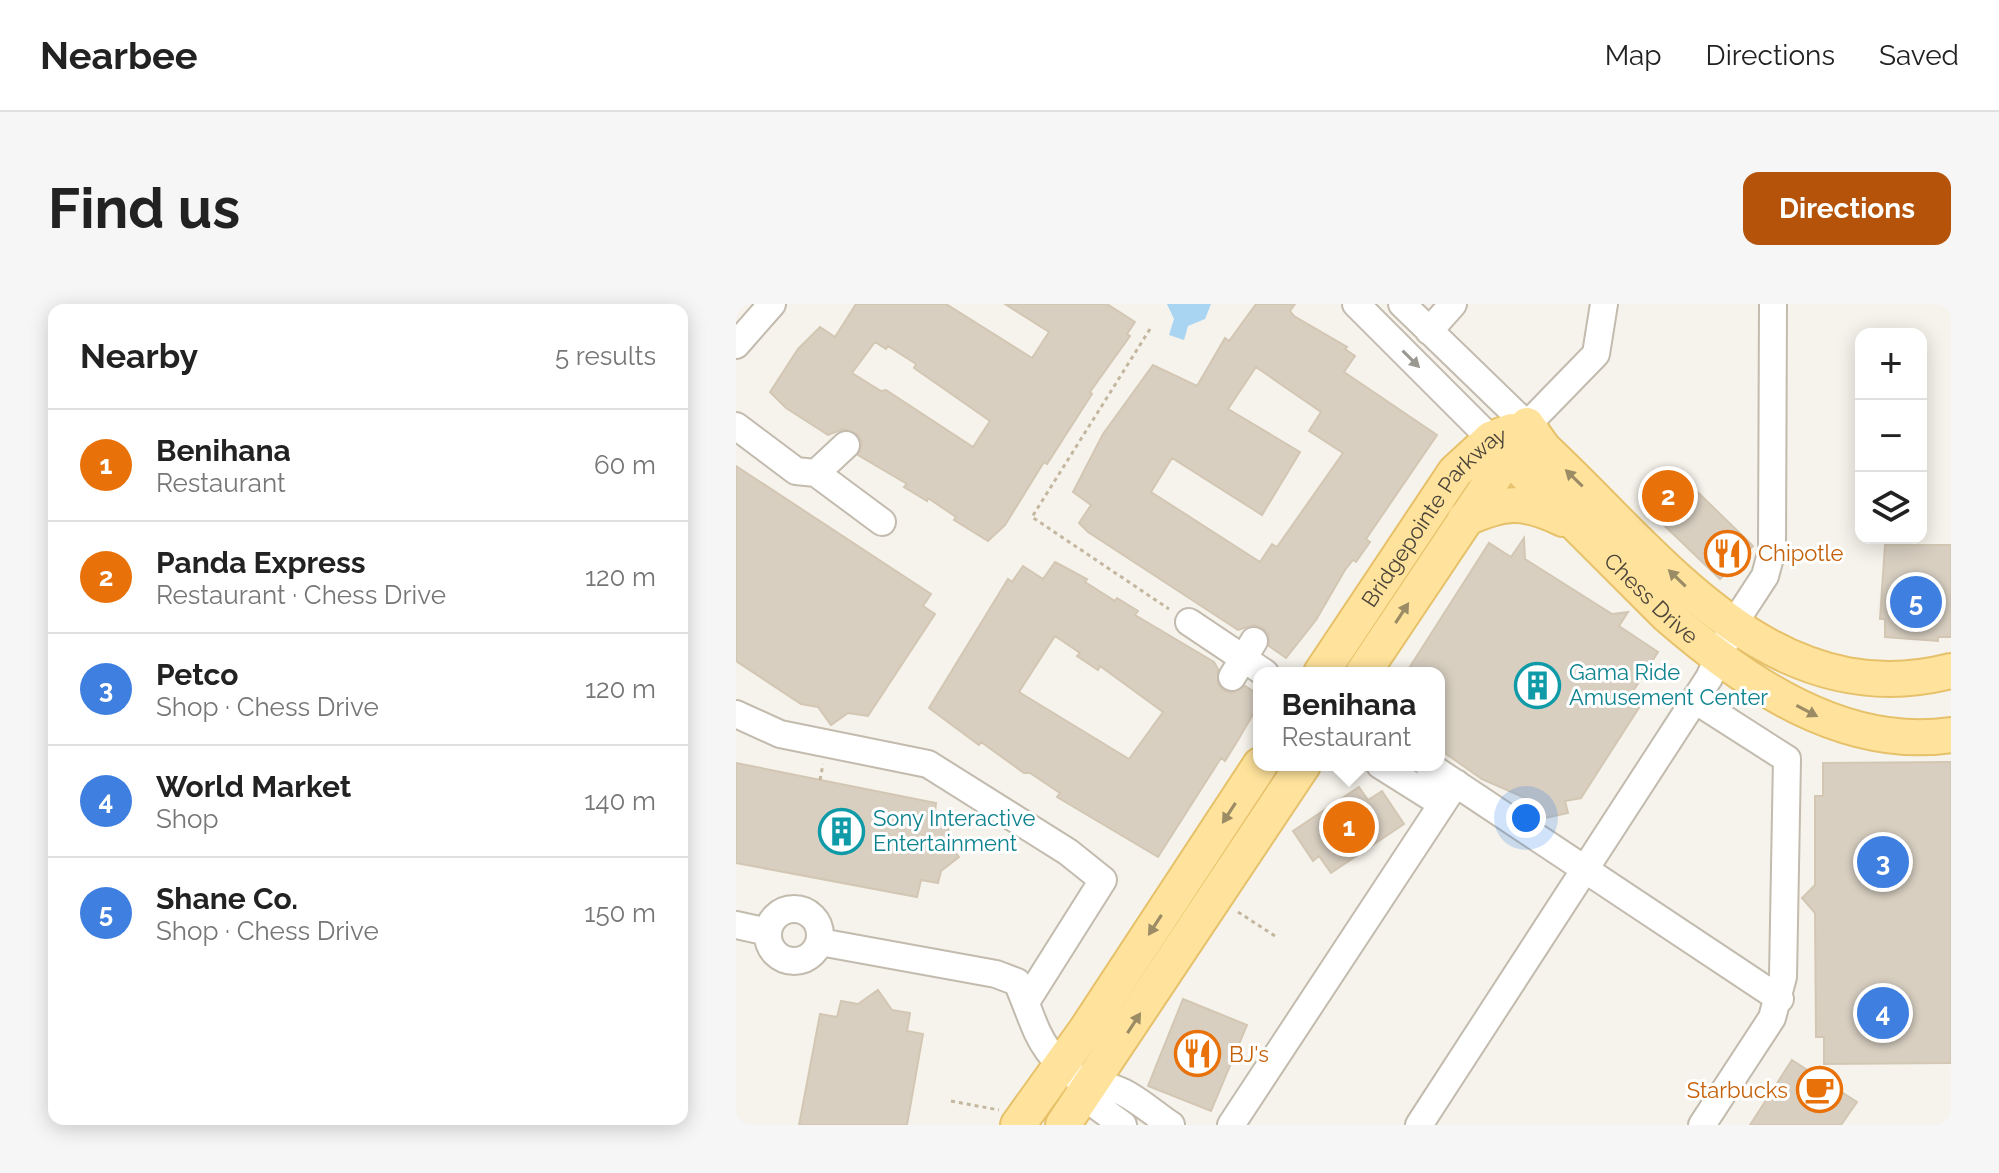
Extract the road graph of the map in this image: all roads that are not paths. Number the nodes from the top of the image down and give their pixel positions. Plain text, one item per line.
1 (772, 304) edge
2 (1356, 304) edge
3 (1402, 304) edge
4 (1453, 304) edge
5 (1604, 304) edge
6 (1773, 304) edge
7 (1429, 331) junction
8 (736, 345) edge
9 (1527, 425) junction
10 (736, 426) edge
11 (846, 445) dead end
12 (1500, 449) junction
13 (816, 473) junction
14 (1465, 519) junction
15 (882, 522) dead end
16 (1576, 525) junction
17 (1189, 622) road end
18 (1725, 640) junction
19 (1248, 662) edge
20 (1325, 667) edge
21 (1367, 667) edge
22 (1951, 671) edge
23 (1695, 700) junction
24 (736, 714) edge
25 (1951, 735) edge
26 (1256, 771) edge
27 (1299, 771) edge
28 (1394, 771) edge
29 (1432, 771) edge
30 (1449, 794) junction
31 (1585, 869) junction
32 (736, 925) edge
33 (768, 932) junction
34 (820, 942) junction
35 (1780, 999) junction
36 (1026, 1002) junction
37 (1061, 1067) junction
38 (1090, 1087) junction
39 (1010, 1118) edge
40 (1063, 1125) edge
41 (1123, 1125) edge
42 (1171, 1125) edge
43 (1231, 1125) edge
44 (1419, 1125) edge
45 (1702, 1125) edge

1 - 8 street
2 -> 12 street
3 - 7 street
4 - 7 street
5 - 9 street
6 - 18 street
7 - 9 street
9 - 12 main road, Bridgepointe Parkway
18 -> 9 main road, Chess Drive
10 - 13 street
11 - 13 street
12 - 14 main road, Bridgepointe Parkway
12 - 16 main road, Chess Drive
12 - 20 main road, Bridgepointe Parkway
13 - 15 street
14 - 16 main road
21 -> 14 main road, Bridgepointe Parkway
16 - 18 main road, Chess Drive
17 - 19 street
18 - 22 main road, Chess Drive
18 - 23 street
18 -> 25 main road, Chess Drive
23 - 31 street
23 - 35 street
24 - 36 street
26 -> 37 main road
38 -> 27 main road
28 - 30 street
29 - 30 street
30 - 31 street
30 - 43 street
31 - 35 street
31 - 44 street
32 - 33 street
33 - 34 street
33 - 34 street
34 - 36 street
35 - 45 street
36 - 37 street
37 - 38 street
37 - 39 main road
38 - 40 main road
38 - 41 street
38 - 42 street

